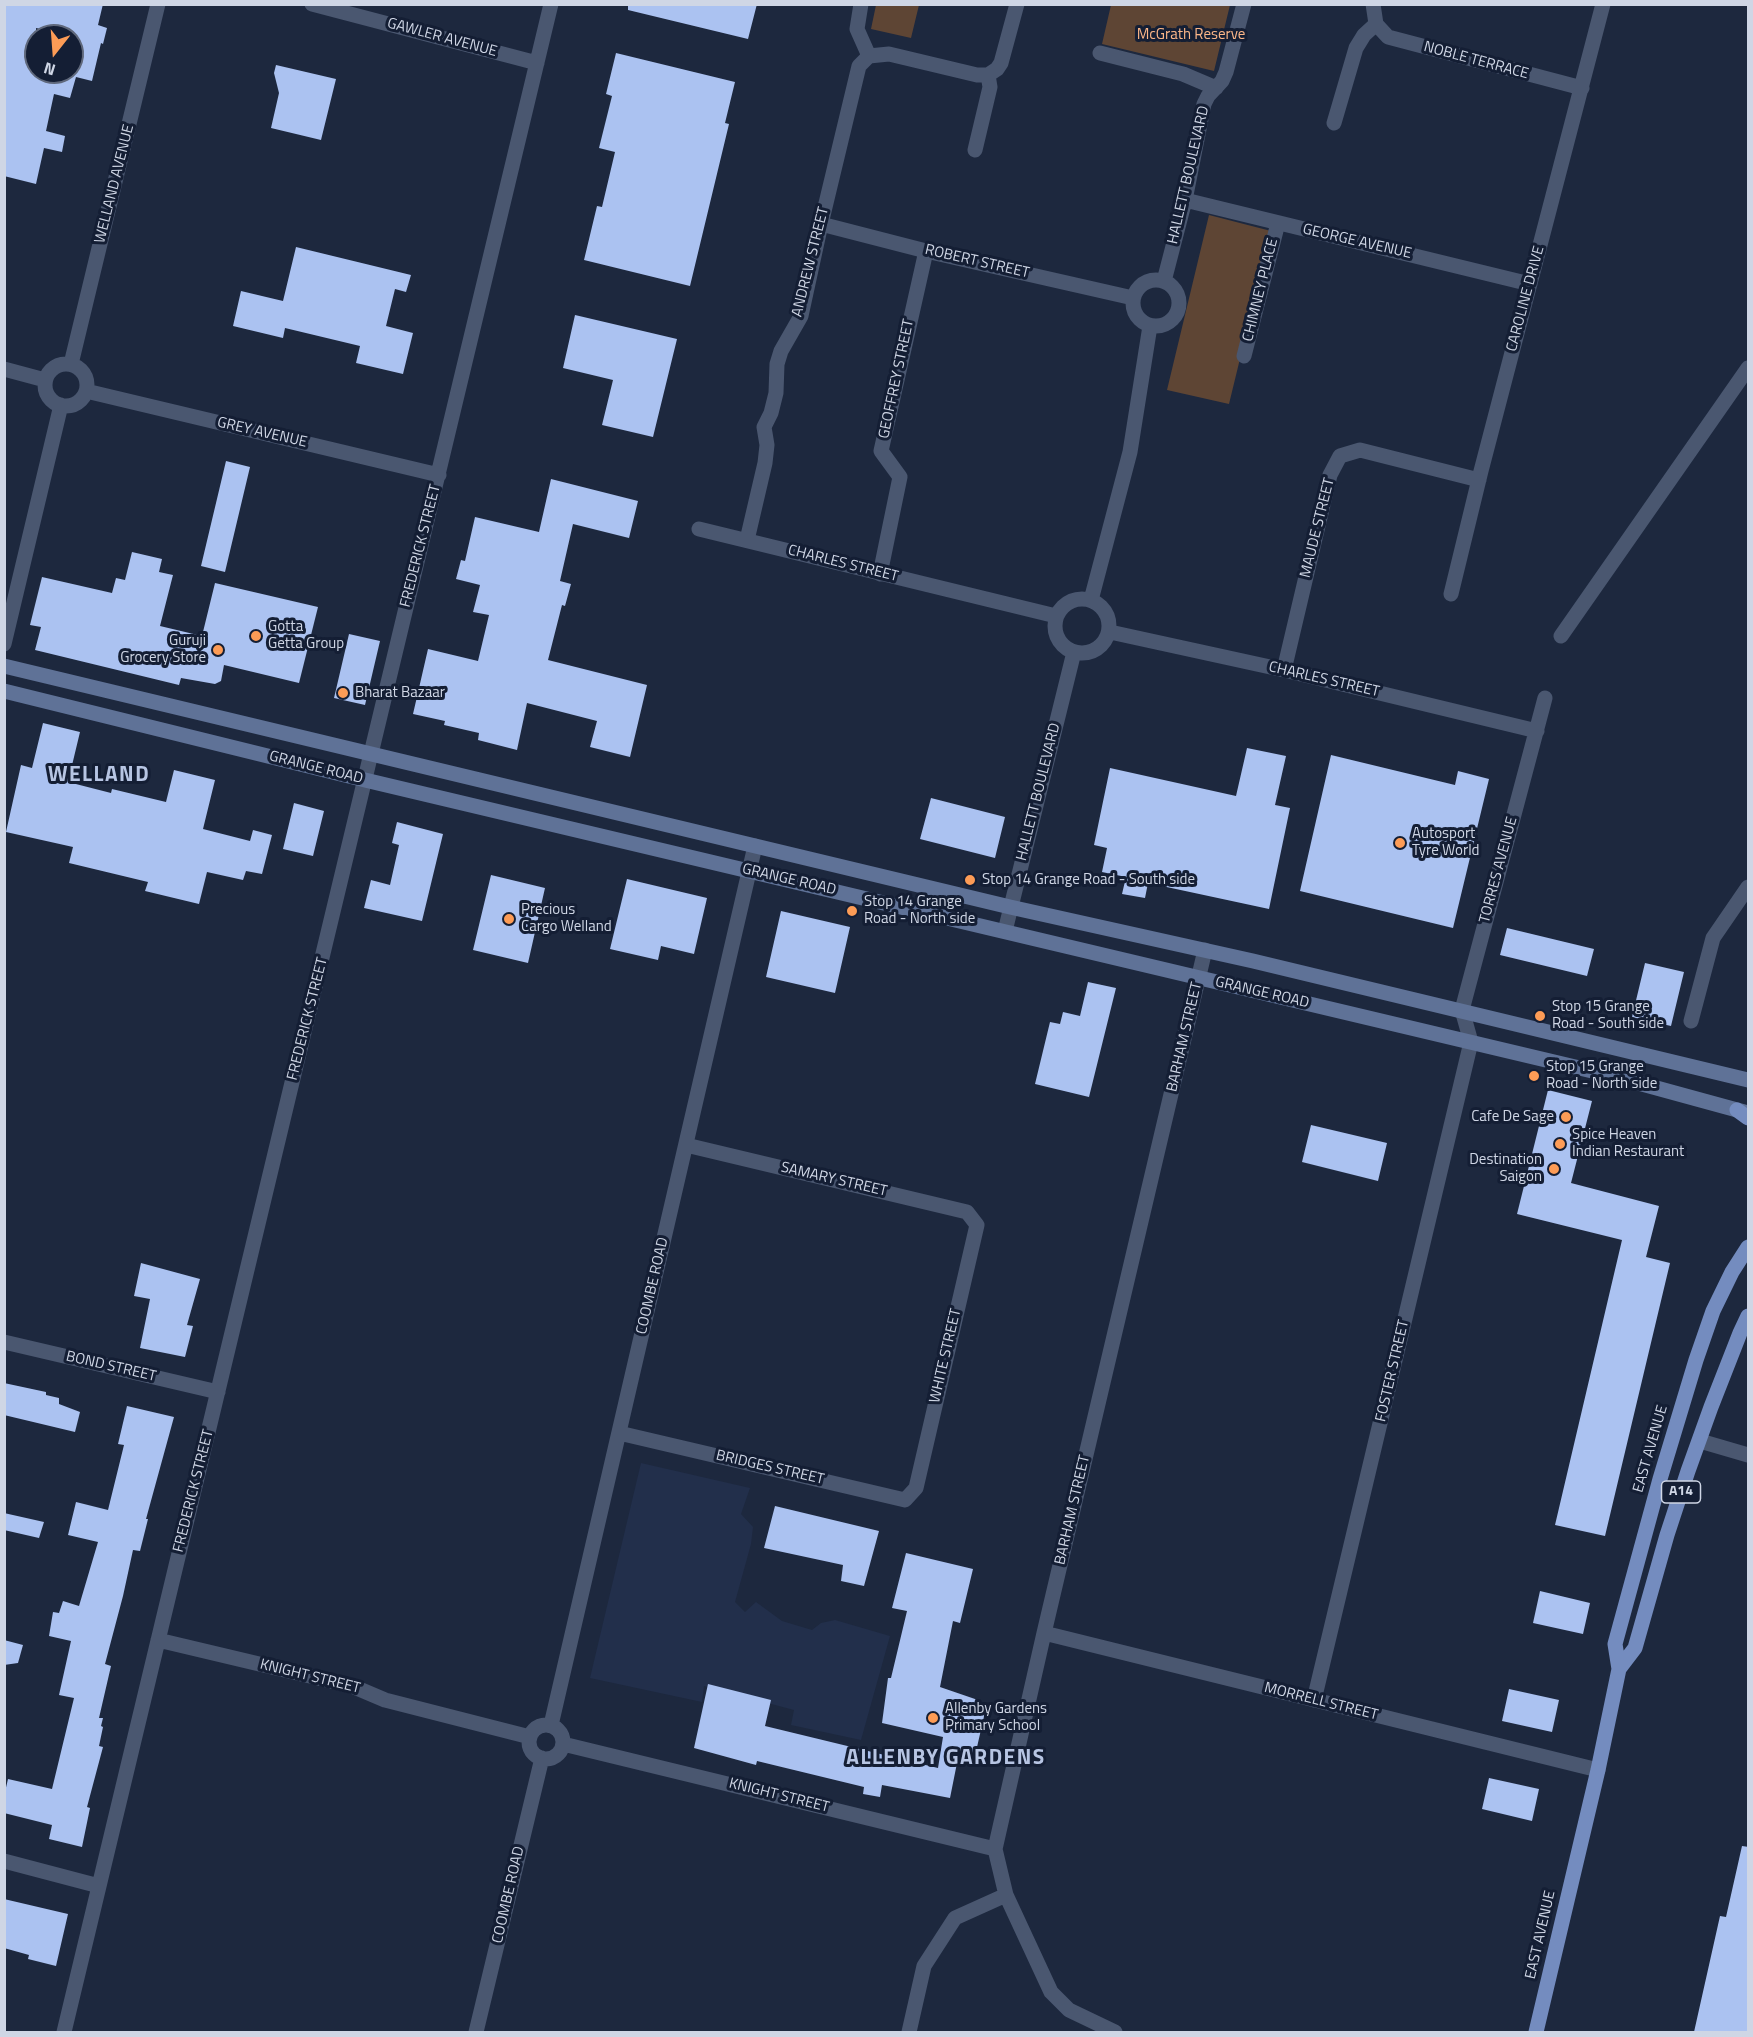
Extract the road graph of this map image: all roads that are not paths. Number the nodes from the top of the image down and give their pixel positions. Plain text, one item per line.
1 (158, 4) edge
2 (312, 4) edge
3 (551, 4) edge
4 (861, 4) edge
5 (1017, 4) edge
6 (1244, 4) edge
7 (1372, 4) edge
8 (1603, 4) edge
9 (1376, 24) junction
10 (1100, 53) dead end
11 (869, 56) junction
12 (537, 63) junction
13 (988, 75) junction
14 (1216, 88) junction
15 (1582, 88) junction
16 (1334, 123) dead end
17 (975, 150) dead end
18 (1185, 200) junction
19 (821, 224) junction
20 (1278, 224) junction
21 (926, 251) junction
22 (1164, 281) junction
23 (1530, 284) junction
24 (1133, 298) junction
25 (1150, 326) junction
26 (1244, 357) dead end
27 (71, 364) junction
28 (1749, 368) edge
29 (4, 369) edge
30 (45, 380) junction
31 (86, 391) junction
32 (61, 405) junction
33 (439, 475) junction
34 (1479, 480) junction
35 (699, 529) dead end
36 (747, 540) junction
37 (880, 574) junction
38 (1451, 594) dead end
39 (1091, 600) junction
40 (1056, 616) junction
41 (1110, 632) junction
42 (1562, 636) dead end
43 (4, 644) edge
44 (1074, 652) junction
45 (4, 666) edge
46 (1284, 670) junction
47 (4, 692) edge
48 (1545, 698) dead end
49 (1537, 731) junction
50 (372, 753) junction
51 (365, 780) junction
52 (755, 846) junction
53 (749, 871) junction
54 (1749, 887) edge
55 (1010, 907) junction
56 (1005, 931) junction
57 (1205, 950) junction
58 (1199, 978) junction
59 (1462, 1010) junction
60 (1691, 1021) dead end
61 (1471, 1042) junction
62 (1749, 1080) edge
63 (1745, 1113) edge
64 (686, 1145) junction
65 (977, 1225) joint
66 (1749, 1232) edge
67 (1749, 1247) edge
68 (1737, 1265) junction
69 (1749, 1316) edge
70 (4, 1342) edge
71 (218, 1392) junction
72 (619, 1433) junction
73 (1700, 1441) junction
74 (1749, 1455) edge
75 (916, 1488) joint
76 (1044, 1633) junction
77 (158, 1640) junction
78 (1619, 1669) junction
79 (1314, 1700) junction
80 (551, 1725) junction
81 (530, 1737) junction
82 (563, 1744) junction
83 (542, 1758) junction
84 (1598, 1770) junction
85 (995, 1849) junction
86 (4, 1861) edge
87 (99, 1886) junction
88 (1006, 1895) junction
89 (64, 2032) edge
90 (476, 2032) edge
91 (909, 2032) edge
92 (1115, 2032) edge
93 (1536, 2032) edge

1 - 27 street, WELLAND AVENUE
2 - 12 street, GAWLER AVENUE
3 - 12 street, FREDERICK STREET
4 - 11 street
5 - 13 street
6 - 14 street, HALLETT BOULEVARD
7 - 9 street
8 - 15 street, CAROLINE DRIVE
9 - 15 street, NOBLE TERRACE
9 - 16 street
10 - 14 street
11 - 13 street
11 - 19 street, ANDREW STREET
12 - 33 street, FREDERICK STREET
13 - 17 street
14 - 18 street, HALLETT BOULEVARD
15 - 23 street, CAROLINE DRIVE
18 - 20 street, GEORGE AVENUE
18 - 22 street, HALLETT BOULEVARD
19 - 21 street, ROBERT STREET
19 - 36 street, ANDREW STREET
20 - 23 street, GEORGE AVENUE
20 - 26 street, CHIMNEY PLACE
21 - 24 street, ROBERT STREET
21 - 37 street, GEOFFREY STREET
22 - 24 street
22 - 25 street
23 - 34 street, CAROLINE DRIVE
24 - 25 street
25 - 39 street
27 - 30 street
27 - 31 street
28 - 42 street
29 - 30 street
30 - 32 street
31 - 32 street
31 - 33 street, GREY AVENUE
32 - 43 street
33 - 50 street, FREDERICK STREET
34 - 38 street, CAROLINE DRIVE
34 - 46 street, MAUDE STREET
35 - 36 street, CHARLES STREET
36 - 37 street, CHARLES STREET
37 - 40 street, CHARLES STREET
39 - 40 street
39 - 41 street
40 - 44 street
41 - 44 street
41 - 46 street, CHARLES STREET
44 - 55 street, HALLETT BOULEVARD
45 - 50 main road, GRANGE ROAD
46 - 49 street, CHARLES STREET
47 - 51 main road, GRANGE ROAD
48 - 49 street, TORRES AVENUE
49 - 59 street, TORRES AVENUE
50 - 51 street, FREDERICK STREET
50 - 52 main road, GRANGE ROAD
51 - 53 main road, GRANGE ROAD
51 - 71 street, FREDERICK STREET
52 - 53 street, COOMBE ROAD
52 - 55 main road, GRANGE ROAD
53 - 56 main road, GRANGE ROAD
53 - 64 street, COOMBE ROAD
54 - 60 street
55 - 56 street, HALLETT BOULEVARD
55 - 57 main road, GRANGE ROAD
56 - 58 main road, GRANGE ROAD
57 - 58 street, BARHAM STREET
57 - 59 main road, GRANGE ROAD
58 - 61 main road, GRANGE ROAD
58 - 76 street, BARHAM STREET
59 - 61 street
59 - 62 main road, GRANGE ROAD
61 - 63 main road, GRANGE ROAD
61 - 79 street, FOSTER STREET
64 - 65 street, SAMARY STREET
64 - 72 street, COOMBE ROAD
65 - 75 street, WHITE STREET
66 - 68 main road
67 - 68 main road, EAST AVENUE / A14
68 - 78 main road, EAST AVENUE / A14
69 - 73 main road, EAST AVENUE / A14
70 - 71 street, BOND STREET
71 - 77 street, FREDERICK STREET
72 - 75 street, BRIDGES STREET
72 - 80 street, COOMBE ROAD
73 - 74 street
73 - 78 main road, EAST AVENUE / A14
76 - 79 street, MORRELL STREET
76 - 85 street, BARHAM STREET
77 - 81 street, KNIGHT STREET
77 - 87 street, FREDERICK STREET
78 - 84 main road, EAST AVENUE / A14
79 - 84 street, MORRELL STREET
80 - 81 street
80 - 82 street
81 - 83 street
82 - 83 street
82 - 85 street, KNIGHT STREET
83 - 90 street, COOMBE ROAD
84 - 93 main road, EAST AVENUE / A14
85 - 88 street, BARHAM STREET
86 - 87 street
87 - 89 street, FREDERICK STREET
88 - 91 street
88 - 92 street

